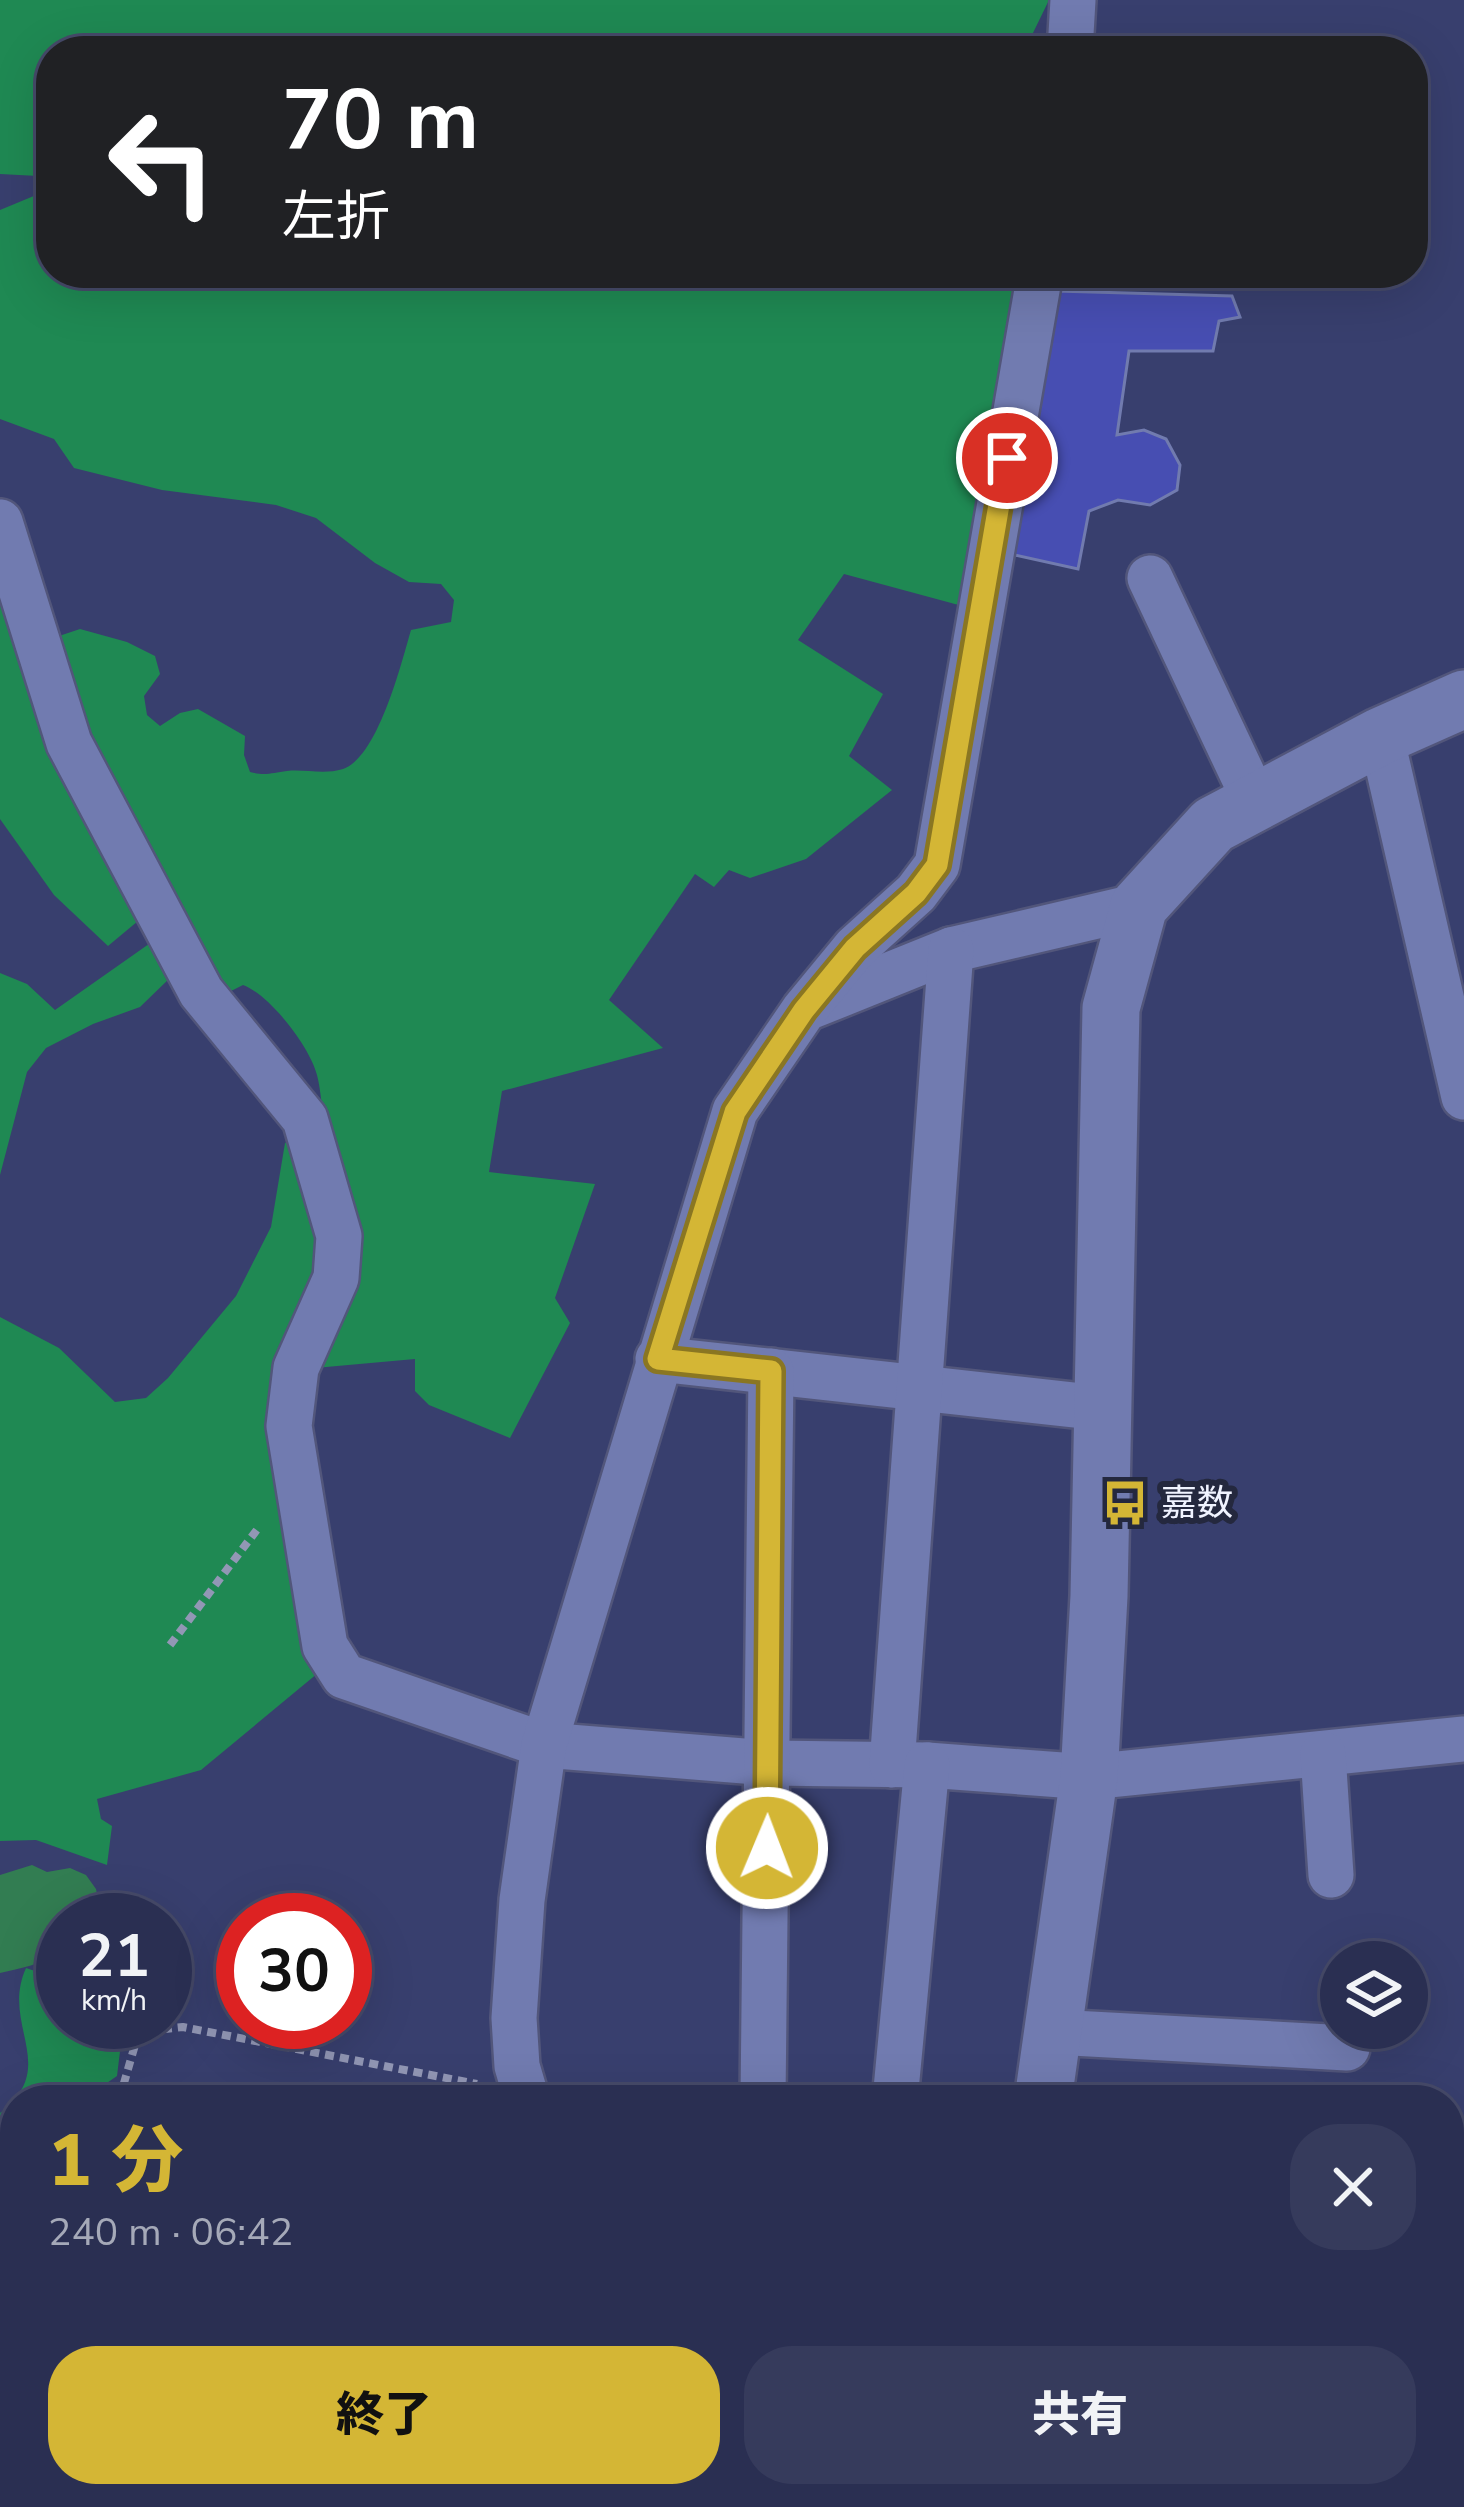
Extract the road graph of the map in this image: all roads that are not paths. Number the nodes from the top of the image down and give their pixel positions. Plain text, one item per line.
1 (1073, 0) edge
2 (1071, 36) edge
3 (1037, 288) edge
4 (0, 522) edge
5 (1150, 578) dead end
6 (1464, 699) edge
7 (1382, 736) junction
8 (1256, 803) junction
9 (1139, 906) junction
10 (951, 950) junction
11 (804, 1010) junction
12 (1464, 1097) edge
13 (658, 1359) junction
14 (771, 1371) junction
15 (918, 1385) junction
16 (1101, 1408) junction
17 (1464, 1739) edge
18 (544, 1745) junction
19 (1323, 1754) junction
20 (769, 1763) junction
21 (910, 1765) junction
22 (1089, 1777) junction
23 (1330, 1875) dead end
24 (1054, 2032) junction
25 (1320, 2047) edge
26 (506, 2085) edge
27 (763, 2085) edge
28 (897, 2085) edge
29 (1045, 2085) edge

1 - 2 street
3 - 11 street
4 - 18 street
5 - 8 street
6 - 7 street
7 - 8 street
7 - 12 street
8 - 9 street
9 - 10 street
9 - 16 street
10 - 11 street
10 - 15 street
11 - 13 street
13 - 14 street
13 - 18 street
14 - 15 street
14 - 20 street
15 - 16 street
15 - 21 street
16 - 22 street
17 - 19 street
18 - 20 street
18 - 26 street
19 - 22 street
19 - 23 street
20 - 21 street
20 - 27 street
21 - 22 street
21 - 28 street
22 - 24 street
24 - 25 street
24 - 29 street

